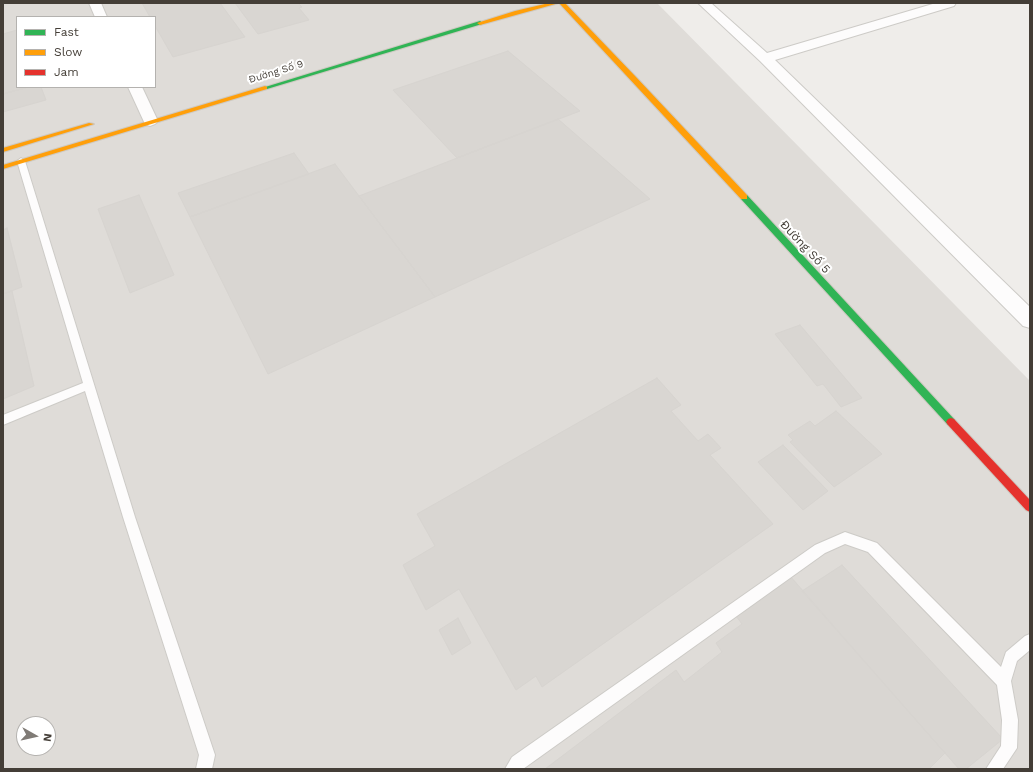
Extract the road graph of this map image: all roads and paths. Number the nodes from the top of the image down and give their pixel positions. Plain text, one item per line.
1 (95, 3) edge
2 (556, 3) edge
3 (562, 3) edge
4 (704, 3) edge
5 (950, 3) edge
6 (101, 16) edge
7 (765, 58) junction
8 (135, 88) edge
9 (146, 111) junction
10 (100, 121) dead end
11 (3, 150) edge
12 (21, 161) junction
13 (3, 167) edge
14 (1030, 320) edge
15 (89, 385) junction
16 (3, 420) edge
17 (1030, 507) edge
18 (1030, 641) edge
19 (1004, 681) junction
20 (204, 769) edge
21 (513, 769) edge
22 (994, 769) edge

1 - 6 street
2 - 9 street, Đường Số 9
3 - 17 street, Đường Số 5
4 - 7 street
5 - 7 street
7 - 14 street
8 - 9 street
9 - 12 street, Đường Số 9
10 - 11 street
12 - 13 street, Đường Số 9
12 - 15 lane
15 - 16 lane
15 - 20 lane
18 - 19 lane
19 - 21 lane
19 - 22 lane

